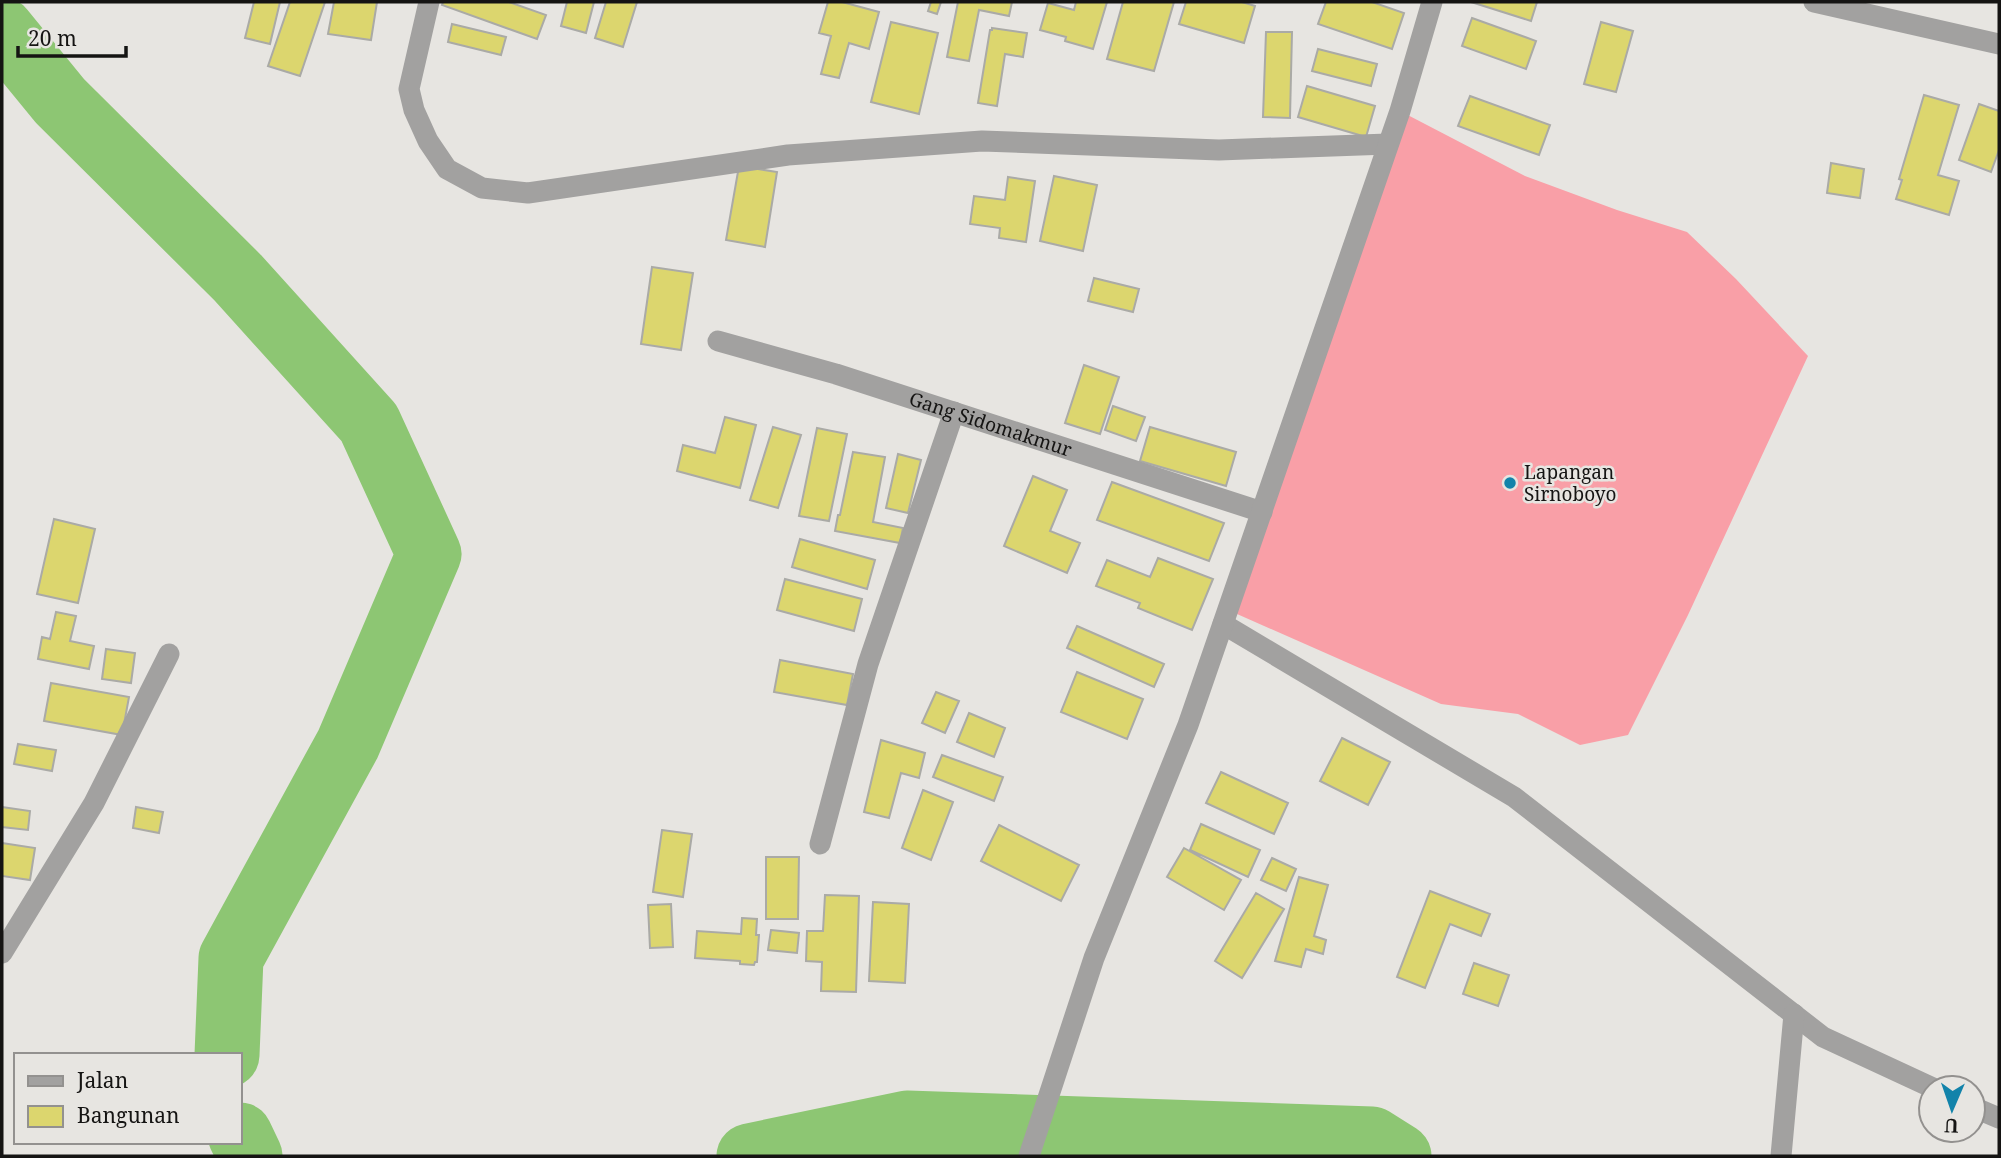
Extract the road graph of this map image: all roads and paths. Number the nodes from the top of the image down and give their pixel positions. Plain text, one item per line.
1 (429, 2) edge
2 (1432, 2) edge
3 (1814, 2) edge
4 (1999, 44) edge
5 (1388, 144) junction
6 (718, 341) dead end
7 (954, 412) junction
8 (1262, 512) junction
9 (1223, 624) junction
10 (169, 654) dead end
11 (820, 844) dead end
12 (2, 953) edge
13 (1794, 1014) junction
14 (1917, 1081) edge
15 (1029, 1156) edge
16 (1781, 1156) edge

1 - 5 street
2 - 5 street
3 - 4 street
5 - 8 street
6 - 7 street, Gang Sidomakmur
7 - 8 street, Gang Sidomakmur
7 - 11 street
8 - 9 street
9 - 13 street
9 - 15 street
10 - 12 street
13 - 14 street
13 - 16 street

